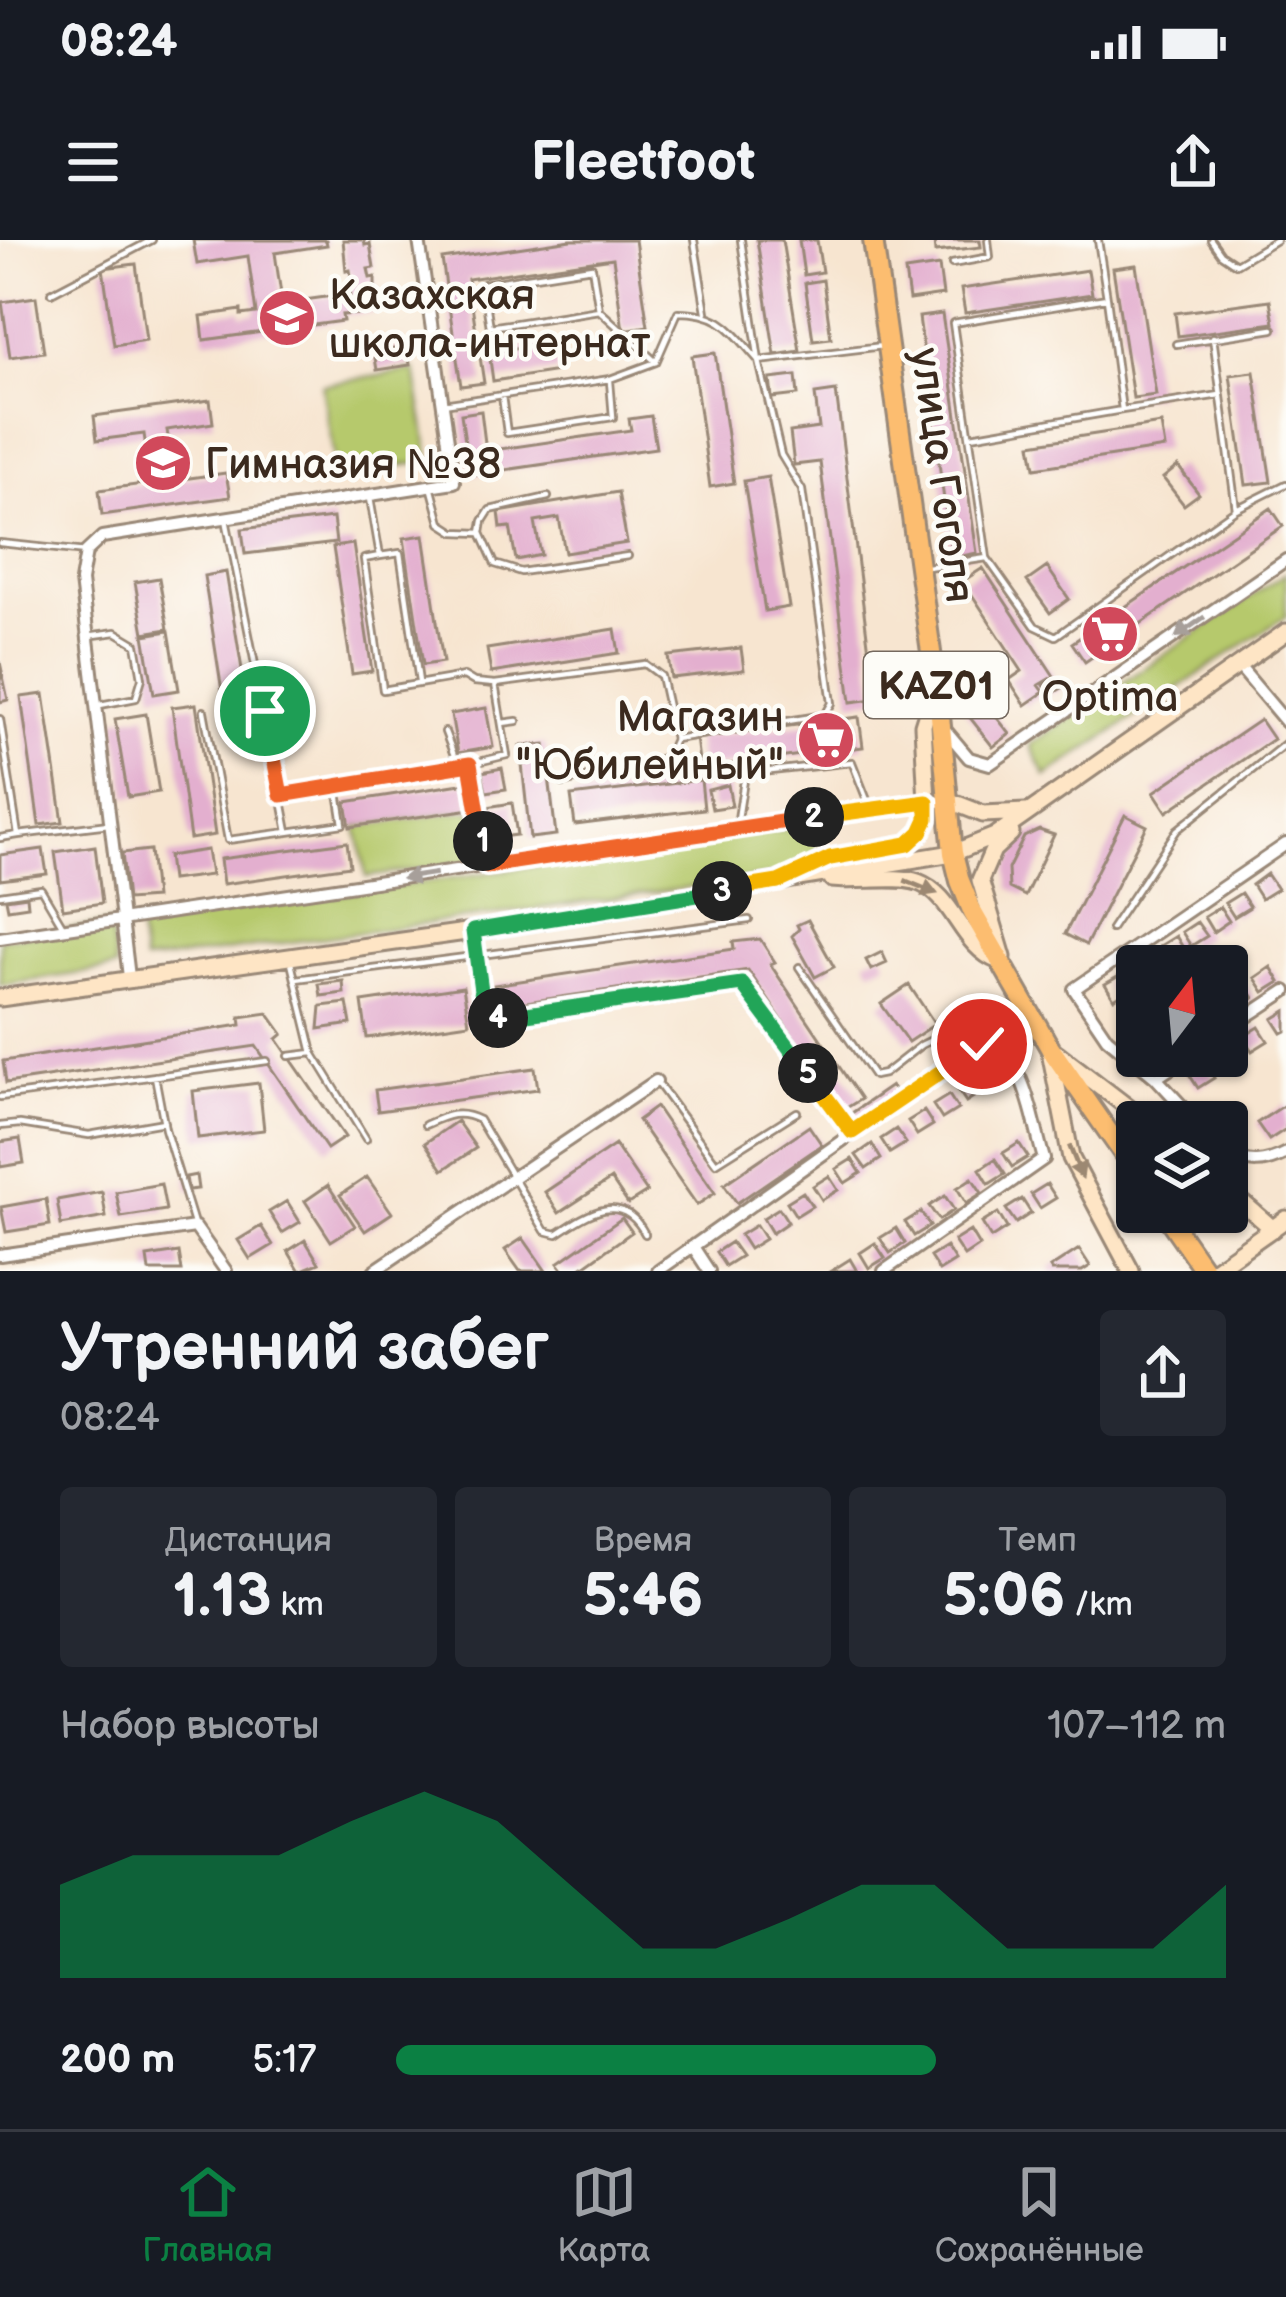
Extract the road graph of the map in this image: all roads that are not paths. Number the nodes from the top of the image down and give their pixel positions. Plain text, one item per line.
1 (152, 240) edge
2 (419, 240) edge
3 (694, 240) edge
4 (741, 240) edge
5 (873, 240) edge
6 (988, 240) edge
7 (1098, 240) edge
8 (1211, 240) edge
9 (1276, 240) edge
10 (952, 264) dead end
11 (51, 293) dead end
12 (1107, 298) junction
13 (599, 310) junction
14 (706, 312) junction
15 (1273, 329) dead end
16 (1213, 337) junction
17 (1176, 344) dead end
18 (890, 345) junction
19 (759, 361) junction
20 (656, 362) junction
21 (610, 379) junction
22 (1220, 395) junction
23 (502, 396) junction
24 (443, 404) junction
25 (1122, 410) junction
26 (971, 436) junction
27 (1286, 484) edge
28 (431, 486) junction
29 (369, 496) junction
30 (548, 497) dead end
31 (1236, 509) junction
32 (226, 519) junction
33 (481, 533) junction
34 (0, 543) edge
35 (86, 552) junction
36 (380, 556) junction
37 (628, 556) dead end
38 (987, 558) junction
39 (1286, 560) edge
40 (920, 568) junction
41 (1286, 632) edge
42 (87, 636) junction
43 (1238, 665) junction
44 (419, 683) junction
45 (495, 684) junction
46 (936, 685) junction
47 (96, 706) junction
48 (204, 711) dead end
49 (0, 719) edge
50 (517, 721) dead end
51 (1286, 722) edge
52 (502, 723) junction
53 (941, 725) junction
54 (445, 732) dead end
55 (675, 739) junction
56 (1286, 743) edge
57 (470, 764) junction
58 (563, 783) dead end
59 (11, 786) junction
60 (337, 786) junction
61 (0, 787) edge
62 (281, 795) junction
63 (950, 801) junction
64 (927, 802) junction
65 (872, 810) junction
66 (1024, 816) junction
67 (110, 824) junction
68 (737, 828) junction
69 (287, 832) junction
70 (18, 836) junction
71 (0, 838) edge
72 (1286, 844) edge
73 (953, 853) junction
74 (487, 866) junction
75 (811, 877) junction
76 (778, 882) junction
77 (0, 896) edge
78 (749, 920) dead end
79 (120, 922) junction
80 (64, 928) junction
81 (1111, 929) dead end
82 (473, 931) junction
83 (0, 938) edge
84 (476, 955) junction
85 (290, 957) junction
86 (799, 967) dead end
87 (1004, 968) junction
88 (129, 977) junction
89 (296, 979) junction
90 (1286, 991) edge
91 (0, 998) edge
92 (1248, 1016) edge
93 (997, 1046) junction
94 (1050, 1048) junction
95 (314, 1053) junction
96 (289, 1057) dead end
97 (267, 1061) dead end
98 (154, 1074) junction
99 (1156, 1078) joint
100 (656, 1081) joint
101 (0, 1097) edge
102 (1122, 1101) edge
103 (1177, 1101) edge
104 (797, 1112) dead end
105 (164, 1122) junction
106 (425, 1125) dead end
107 (0, 1126) edge
108 (852, 1132) junction
109 (367, 1139) dead end
110 (1116, 1143) edge
111 (1286, 1154) edge
112 (1248, 1162) edge
113 (514, 1176) junction
114 (1248, 1203) edge
115 (1279, 1224) edge
116 (195, 1227) junction
117 (1179, 1233) edge
118 (645, 1234) dead end
119 (694, 1248) junction
120 (0, 1255) edge
121 (226, 1271) edge
122 (374, 1271) edge
123 (658, 1271) edge
124 (710, 1271) edge
125 (884, 1271) edge
126 (1132, 1271) edge
127 (1209, 1271) edge

1 - 11 lane
2 - 24 street
3 - 14 lane
4 - 19 lane
5 - 18 highway, улица Гоголя / KАZ01
6 - 10 lane
7 - 12 lane
8 - 9 lane
12 - 25 lane
12 - 26 lane
13 - 13 lane
13 - 20 lane
14 - 19 lane
14 - 20 lane
15 - 16 lane
16 - 17 lane
16 - 22 lane
18 - 19 lane
18 - 40 highway, улица Гоголя / KАZ01
19 - 55 lane
20 - 21 lane
21 - 23 lane
21 - 23 lane
22 - 25 lane
22 - 31 lane
23 - 24 lane
24 - 28 street
25 - 26 lane
26 - 38 lane
27 - 31 lane
28 - 29 street
28 - 33 lane
29 - 32 street
29 - 36 lane
30 - 33 lane
31 - 38 lane
32 - 35 street
32 - 62 lane
33 - 37 lane
34 - 35 lane
35 - 42 street
36 - 44 lane
36 - 44 lane
38 - 40 lane
39 -> 53 street
40 - 46 highway, улица Гоголя / KАZ01
41 - 43 main road
42 - 47 street
42 - 47 lane
43 - 51 street
43 - 66 main road
44 - 45 lane
45 - 52 lane
45 - 55 lane
46 - 53 highway, улица Гоголя / KАZ01
46 - 64 main road
47 - 67 street
48 - 69 lane
49 - 59 lane
50 - 52 lane
52 - 57 lane
53 - 63 highway, улица Гоголя / KАZ01
54 - 57 lane
55 - 58 lane
56 - 81 lane
57 - 60 lane
57 - 74 lane
59 - 61 lane
59 - 70 lane
60 - 62 lane
60 - 69 lane
62 - 69 lane
63 - 64 street
63 - 66 main road
63 - 73 highway, улица Гоголя / KАZ01
64 - 65 street
64 - 76 main road
65 - 68 street
65 - 68 lane
66 - 73 main road
66 - 87 main road
67 - 70 lane
67 - 79 street
68 - 74 street
70 - 71 lane
72 - 99 street
73 - 75 main road
73 - 87 highway, улица Гоголя / KАZ01
74 -> 79 street
75 - 76 main road
75 -> 87 main road
76 - 82 main road
77 - 80 lane
78 - 84 lane
79 - 80 street
79 - 88 street
80 - 83 street
82 - 84 lane
82 - 85 main road
84 - 89 lane
84 - 108 lane
85 - 88 main road
85 - 89 lane
86 - 93 lane
87 - 94 highway, улица Гоголя / KАZ01
88 - 91 main road
89 - 95 lane
90 - 92 street
93 - 108 street
93 - 125 street
94 - 102 main road
94 - 110 highway, улица Гоголя / KАZ01
94 -> 126 main road
95 - 96 lane
95 - 109 lane
97 - 98 lane
98 - 101 lane
98 - 105 lane
99 - 103 street
100 - 104 lane
100 - 113 street
105 - 107 lane
105 - 116 lane
106 - 113 lane
108 - 119 street
111 - 112 street
113 - 118 lane
113 - 122 street
114 - 115 main road
115 - 127 main road
116 - 120 street
116 - 121 street
117 - 127 highway
119 - 123 street
119 - 124 street

